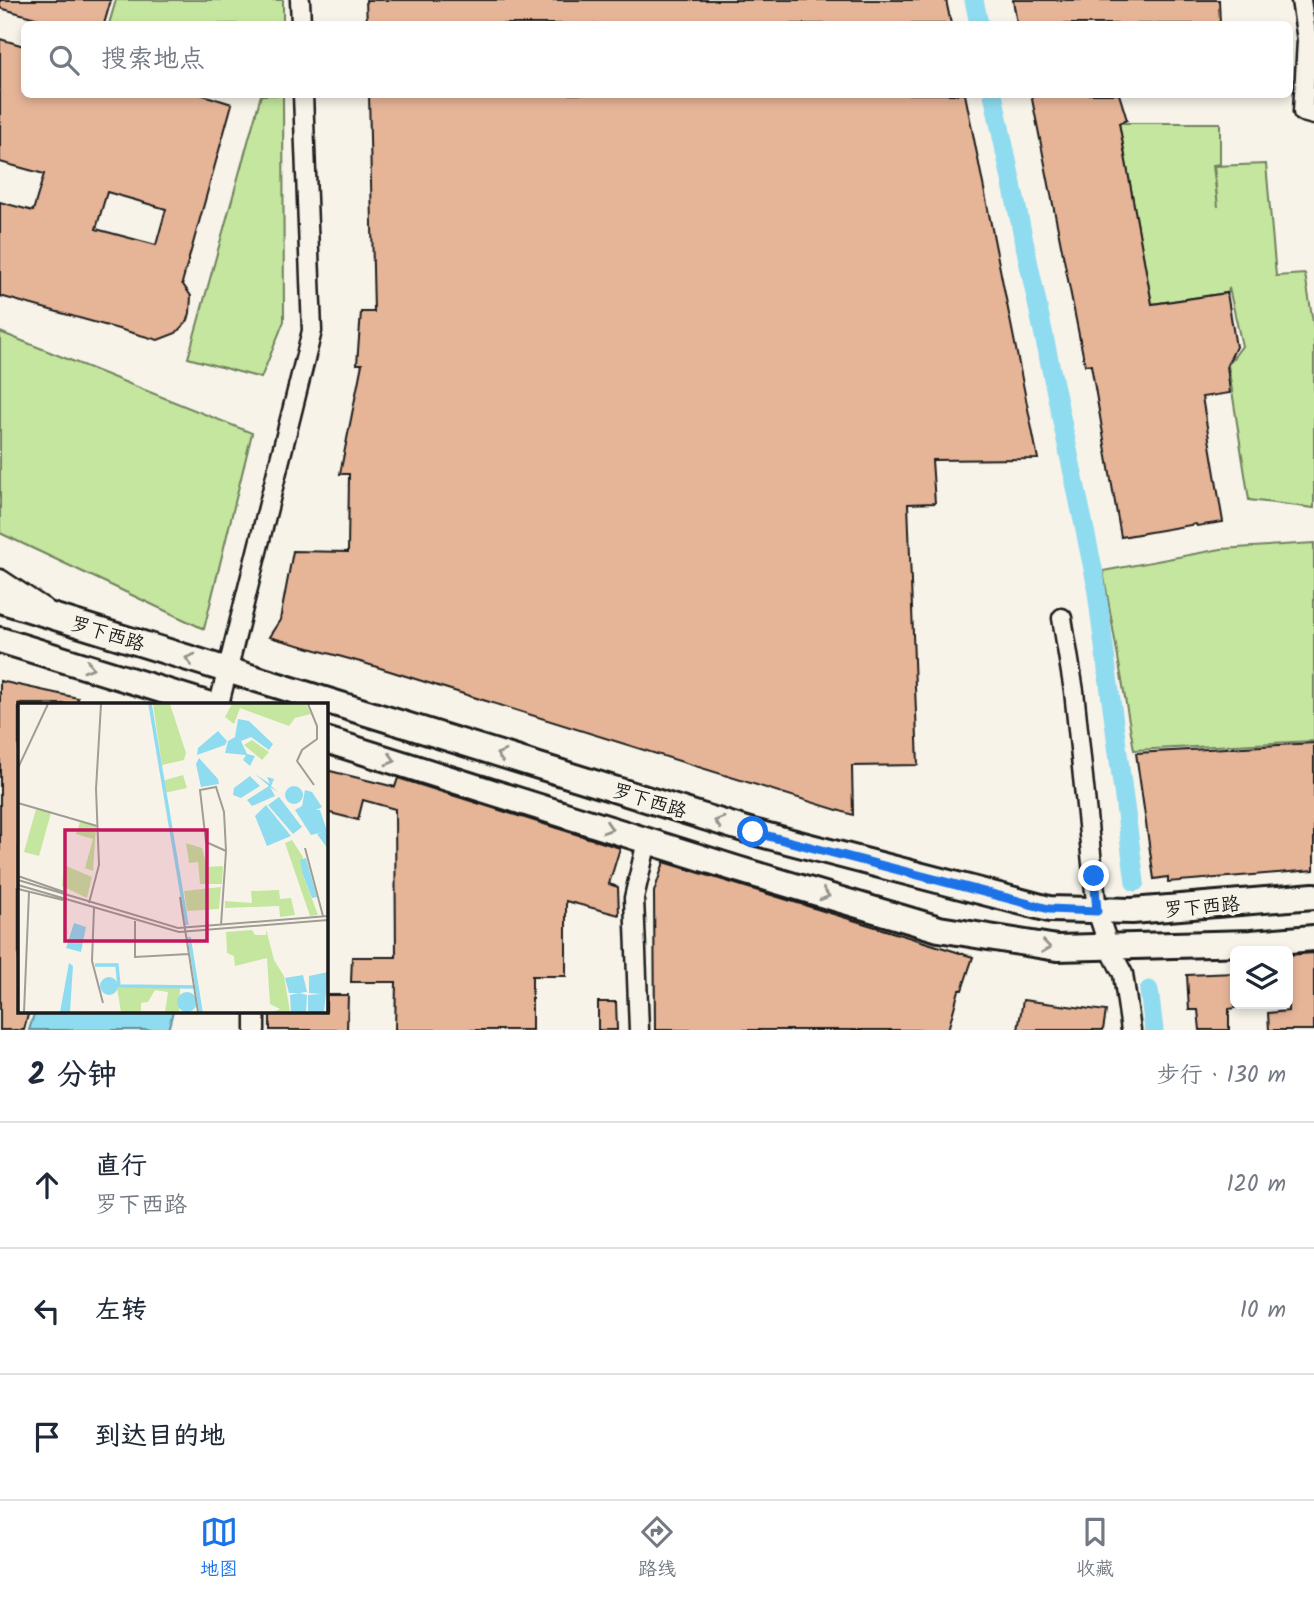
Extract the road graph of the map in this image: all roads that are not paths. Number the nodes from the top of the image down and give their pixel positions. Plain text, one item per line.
1 (300, 0) edge
2 (1301, 0) edge
3 (301, 21) edge
4 (303, 98) edge
5 (1314, 115) edge
6 (0, 579) edge
7 (0, 600) edge
8 (1062, 618) dead end
9 (62, 619) junction
10 (0, 640) edge
11 (0, 654) edge
12 (53, 656) junction
13 (228, 670) junction
14 (201, 703) edge
15 (220, 703) edge
16 (327, 740) edge
17 (647, 841) junction
18 (1314, 897) edge
19 (1097, 911) junction
20 (1314, 938) edge
21 (1109, 947) junction
22 (255, 1012) edge
23 (255, 1030) edge
24 (639, 1030) edge
25 (1131, 1030) edge

1 - 3 street
2 - 5 street
4 - 13 street
6 - 9 street
7 - 9 main road, 罗下西路
8 - 19 street
13 -> 9 main road, 罗下西路
10 - 12 main road, 罗下西路
11 - 12 street
12 -> 14 main road, 罗下西路
13 - 15 street
19 -> 13 main road, 罗下西路
16 -> 17 main road, 罗下西路
17 -> 21 main road, 罗下西路
17 - 24 street
18 - 19 main road, 罗下西路
19 - 21 street
20 - 21 main road, 罗下西路
21 - 25 street
22 - 23 street

